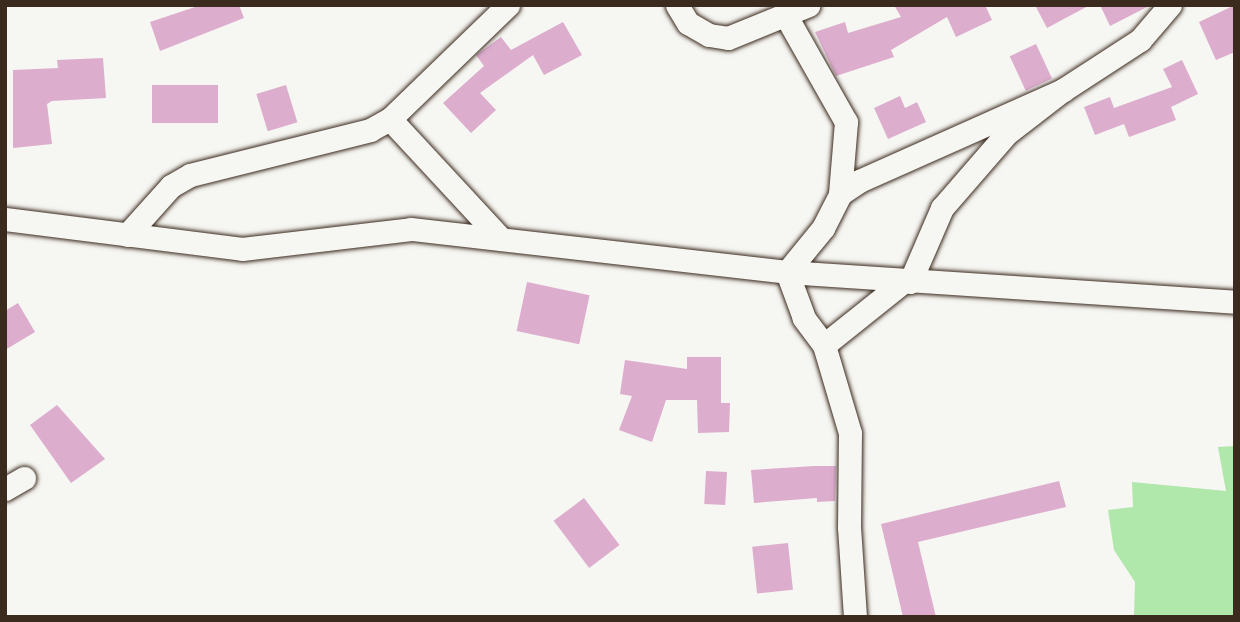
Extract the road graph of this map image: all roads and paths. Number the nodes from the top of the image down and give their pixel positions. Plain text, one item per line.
1 (508, 5) edge
2 (677, 5) edge
3 (809, 5) edge
4 (1170, 5) edge
5 (786, 16) junction
6 (1063, 90) junction
7 (390, 119) junction
8 (840, 194) junction
9 (5, 219) edge
10 (127, 235) junction
11 (501, 239) junction
12 (787, 272) junction
13 (906, 282) junction
14 (1235, 302) edge
15 (824, 345) junction
16 (855, 617) edge

1 - 7 street
2 - 5 street
3 - 5 street
4 - 6 street
5 - 8 street
6 - 8 street
6 - 13 street
7 - 10 street
7 - 11 street
8 - 12 street
9 - 10 street
10 - 11 street
11 - 12 street
12 - 13 street
12 - 15 street
13 - 14 street
13 - 15 street
15 - 16 street

